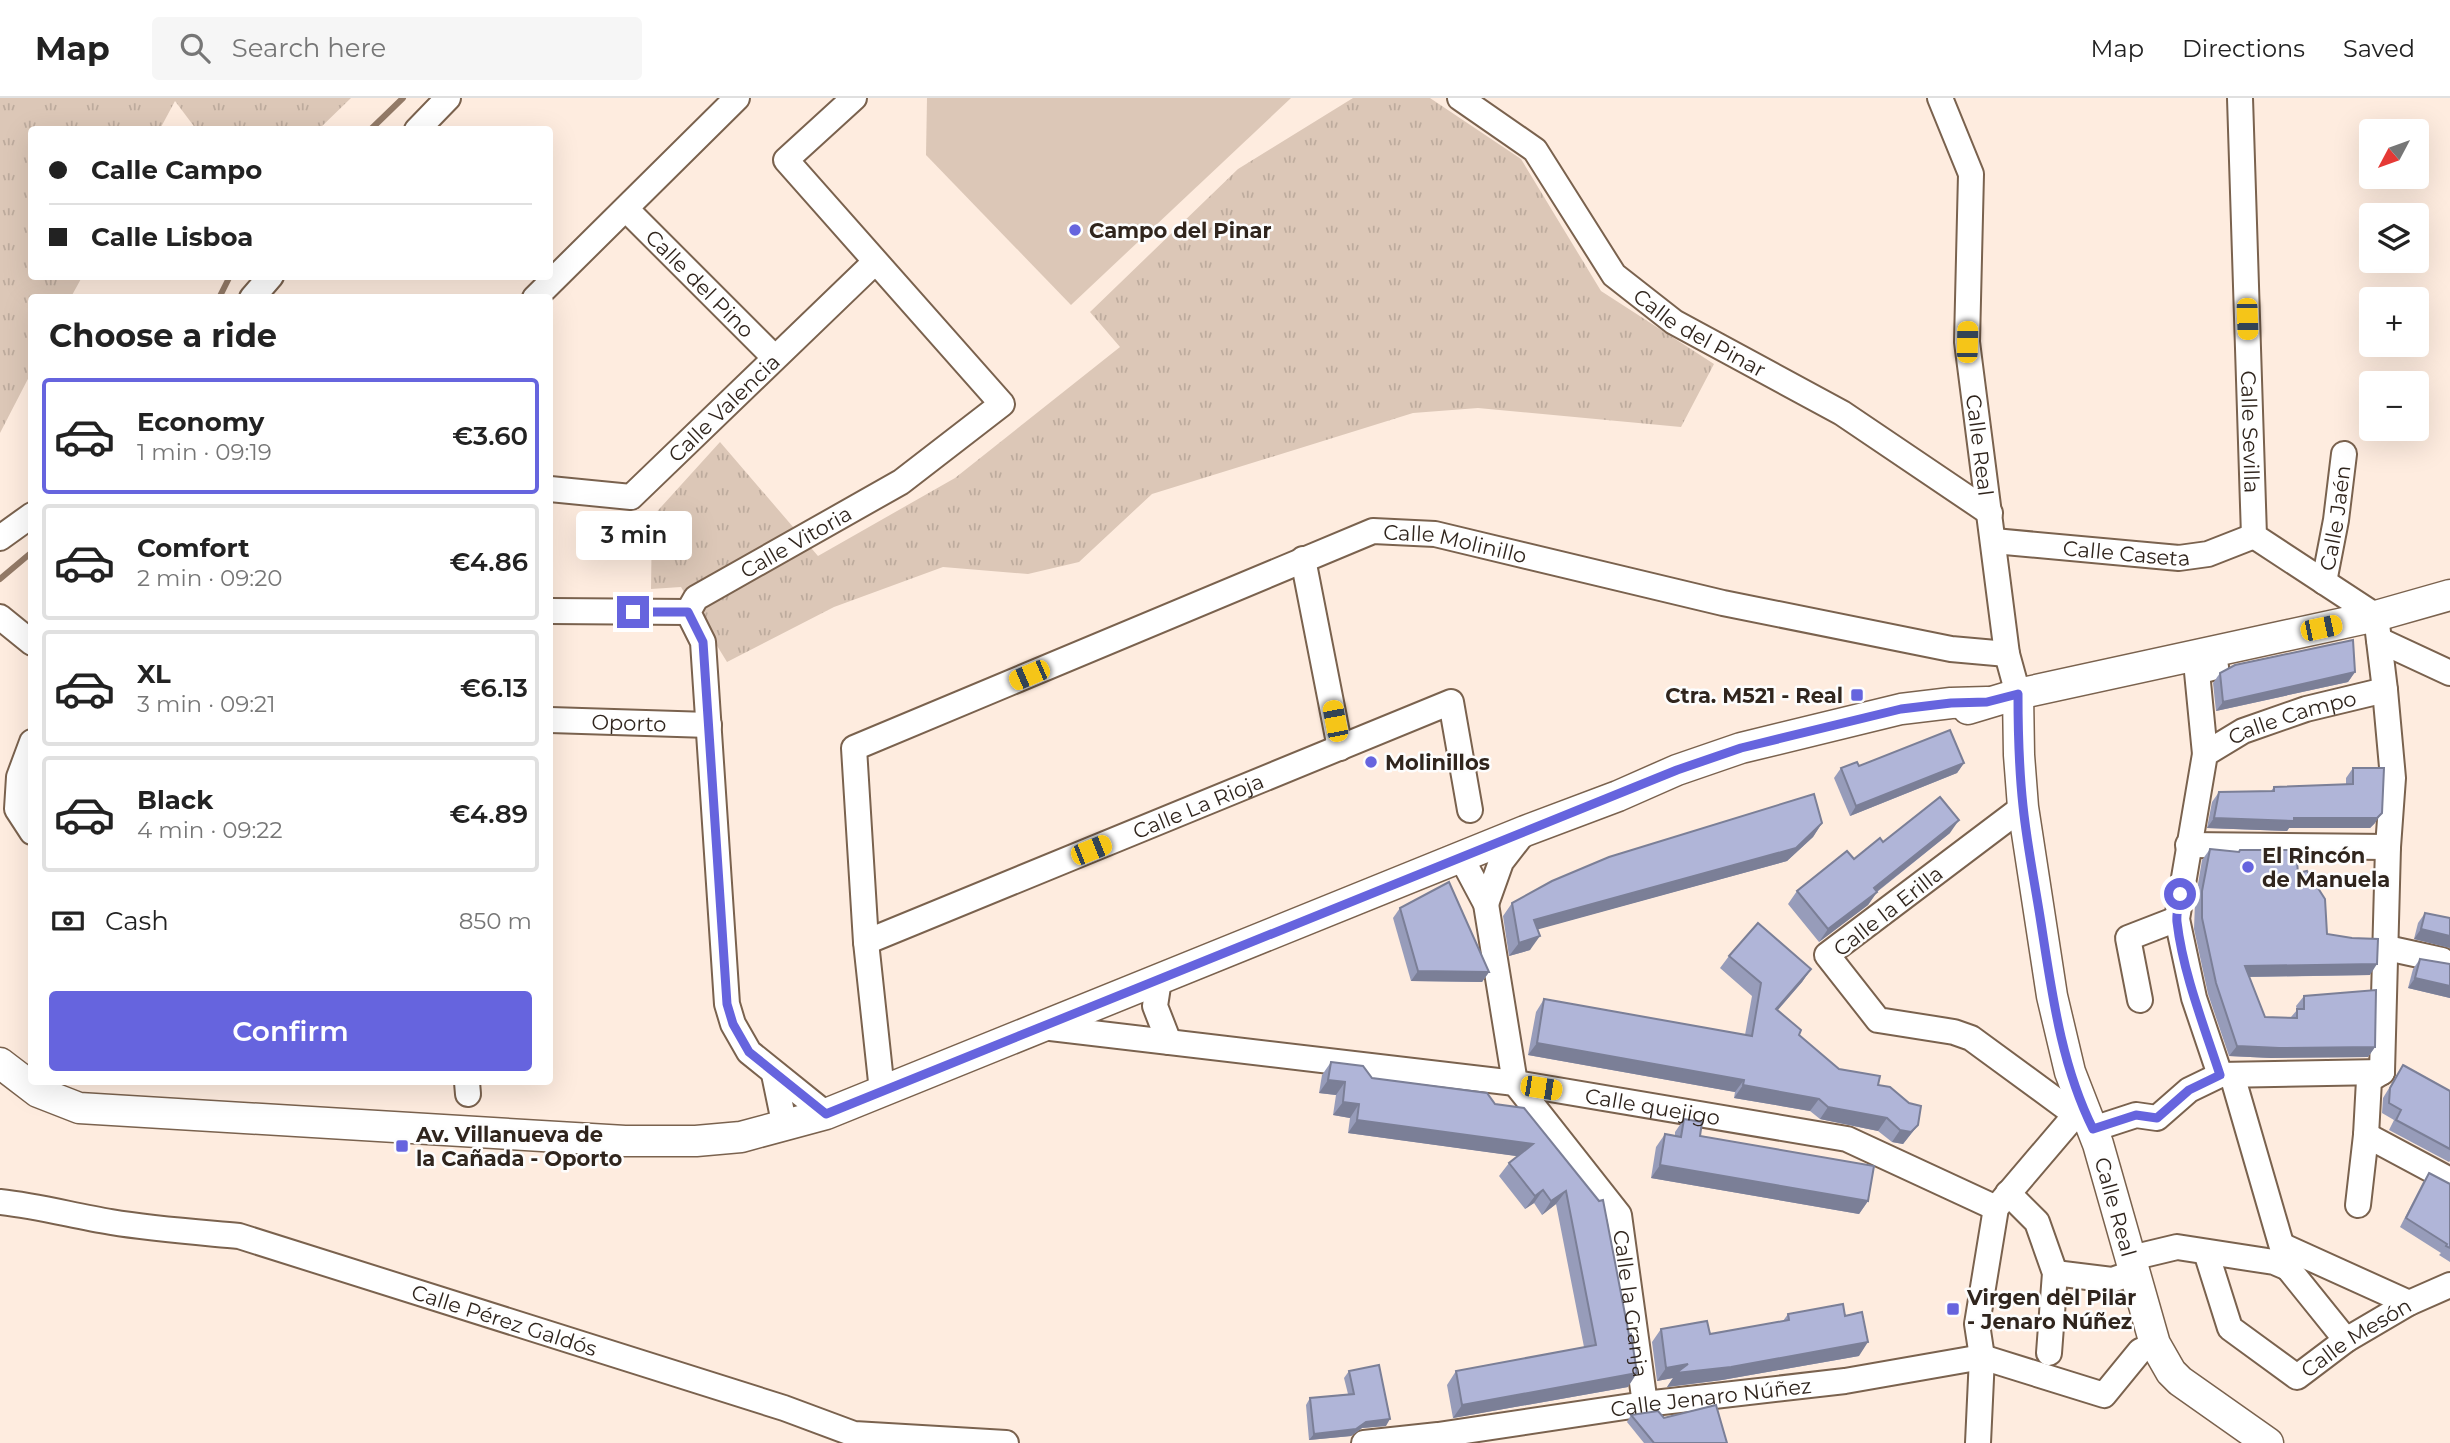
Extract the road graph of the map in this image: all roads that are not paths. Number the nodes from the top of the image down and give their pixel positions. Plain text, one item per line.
1 (448, 98) edge
2 (737, 98) edge
3 (854, 98) edge
4 (1460, 98) edge
5 (1940, 98) edge
6 (2240, 98) edge
7 (421, 126) edge
8 (626, 209) junction
9 (875, 262) junction
10 (268, 280) edge
11 (255, 294) edge
12 (539, 294) edge
13 (774, 357) junction
14 (2344, 454) dead end
15 (553, 489) edge
16 (1990, 513) junction
17 (28, 518) edge
18 (2254, 536) junction
19 (0, 538) edge
20 (1994, 541) junction
21 (1303, 559) junction
22 (2324, 582) junction
23 (2450, 595) edge
24 (553, 611) edge
25 (688, 612) junction
26 (0, 617) edge
27 (2377, 628) junction
28 (28, 640) edge
29 (2212, 650) junction
30 (2007, 654) junction
31 (2450, 673) edge
32 (2385, 690) junction
33 (2018, 694) junction
34 (1978, 706) junction
35 (553, 720) edge
36 (709, 724) junction
37 (1340, 748) junction
38 (28, 753) edge
39 (2205, 754) junction
40 (2019, 755) junction
41 (2023, 807) junction
42 (1470, 810) dead end
43 (28, 825) edge
44 (1525, 831) junction
45 (2188, 845) junction
46 (2388, 847) junction
47 (1461, 857) junction
48 (1486, 904) junction
49 (2177, 919) junction
50 (866, 942) junction
51 (2387, 948) junction
52 (2447, 960) edge
53 (1159, 980) junction
54 (2140, 1000) dead end
55 (1042, 1027) junction
56 (1169, 1042) junction
57 (0, 1063) edge
58 (2382, 1072) junction
59 (774, 1073) junction
60 (2226, 1075) junction
61 (1515, 1083) junction
62 (28, 1084) edge
63 (29, 1085) edge
64 (882, 1091) junction
65 (826, 1114) junction
66 (2084, 1117) junction
67 (785, 1127) junction
68 (2366, 1135) junction
69 (2450, 1180) edge
70 (2002, 1200) junction
71 (0, 1202) edge
72 (2358, 1205) dead end
73 (2206, 1252) junction
74 (2286, 1257) junction
75 (2133, 1265) junction
76 (2055, 1273) junction
77 (2450, 1285) edge
78 (2409, 1303) junction
79 (2346, 1340) junction
80 (2155, 1344) junction
81 (2049, 1353) dead end
82 (1982, 1357) junction
83 (1645, 1404) junction
84 (853, 1438) edge
85 (1434, 1439) edge
86 (1006, 1443) edge
87 (1364, 1443) edge
88 (1978, 1443) edge
89 (2267, 1443) edge

1 - 7 street
2 - 8 street
3 - 9 street, Calle Vitoria
4 - 16 street, Calle del Pinar
5 - 16 street, Calle Real
6 - 18 street, Calle Sevilla
8 - 12 street
8 - 13 street, Calle del Pino
9 - 13 street, Calle Valencia
9 - 25 street, Calle Vitoria
10 - 11 street
13 - 15 street, Calle Valencia
14 - 22 street, Calle Jaén
16 - 20 street, Calle Real
17 - 19 street
18 - 20 street, Calle Caseta
18 - 22 street
20 - 30 street, Calle Real
21 - 30 street, Calle Molinillo
21 - 37 street
21 - 50 street, Calle Molinillo
22 - 27 street
23 - 27 main road
24 - 25 street
25 - 36 street
26 - 28 street
27 - 29 main road
27 - 31 street
27 - 32 street
29 - 33 main road
29 - 39 street, Calle Campo
30 - 33 street, Calle Real
32 - 39 street, Calle Campo
32 - 46 street
33 - 34 main road
33 - 40 main road, Calle Real
34 - 40 main road, Calle Real
34 - 44 main road
35 - 36 street, Oporto
36 - 59 street
37 - 42 street, Calle La Rioja
37 - 50 street, Calle La Rioja
38 - 43 street
39 - 45 street, Calle Campo
40 - 41 main road, Calle Real
41 - 66 main road, Calle Real
41 - 66 street, Calle la Erilla
44 - 47 main road
44 - 48 street, Calle la Granja
45 - 46 street
45 - 49 street, Calle Campo
46 - 51 street
47 - 48 street, Calle la Granja
47 - 53 main road
48 - 61 street, Calle la Granja
49 - 54 street
49 - 60 street, Calle Campo
50 - 64 street
51 - 52 street
51 - 58 street
53 - 55 main road
53 - 56 street
55 - 56 street, Calle quejigo
55 - 64 main road
56 - 61 street, Calle quejigo
57 - 62 main road
58 - 60 street
58 - 68 street
59 - 65 street
59 - 67 street
60 - 66 street
60 - 74 street, Calle Campo
61 - 70 street, Calle quejigo
61 - 83 street, Calle la Granja
63 - 67 main road
64 - 65 main road
65 - 67 main road
66 - 70 street
66 - 75 main road, Calle Real
68 - 69 street
68 - 72 street
70 - 76 street
70 - 82 street
71 - 84 street, Calle Pérez Galdós
73 - 74 street
73 - 75 street
73 - 79 street, Calle Mesón
74 - 78 street
74 - 79 street
75 - 76 street
75 - 80 main road, Calle Real
76 - 81 street
77 - 78 street, Calle Mesón
78 - 79 street, Calle Mesón
80 - 82 street
80 - 89 main road, Calle Real
82 - 83 street, Calle Jenaro Núñez
82 - 88 street
83 - 85 street, Calle Jenaro Núñez
84 - 86 street, Calle Pérez Galdós
85 - 87 street

